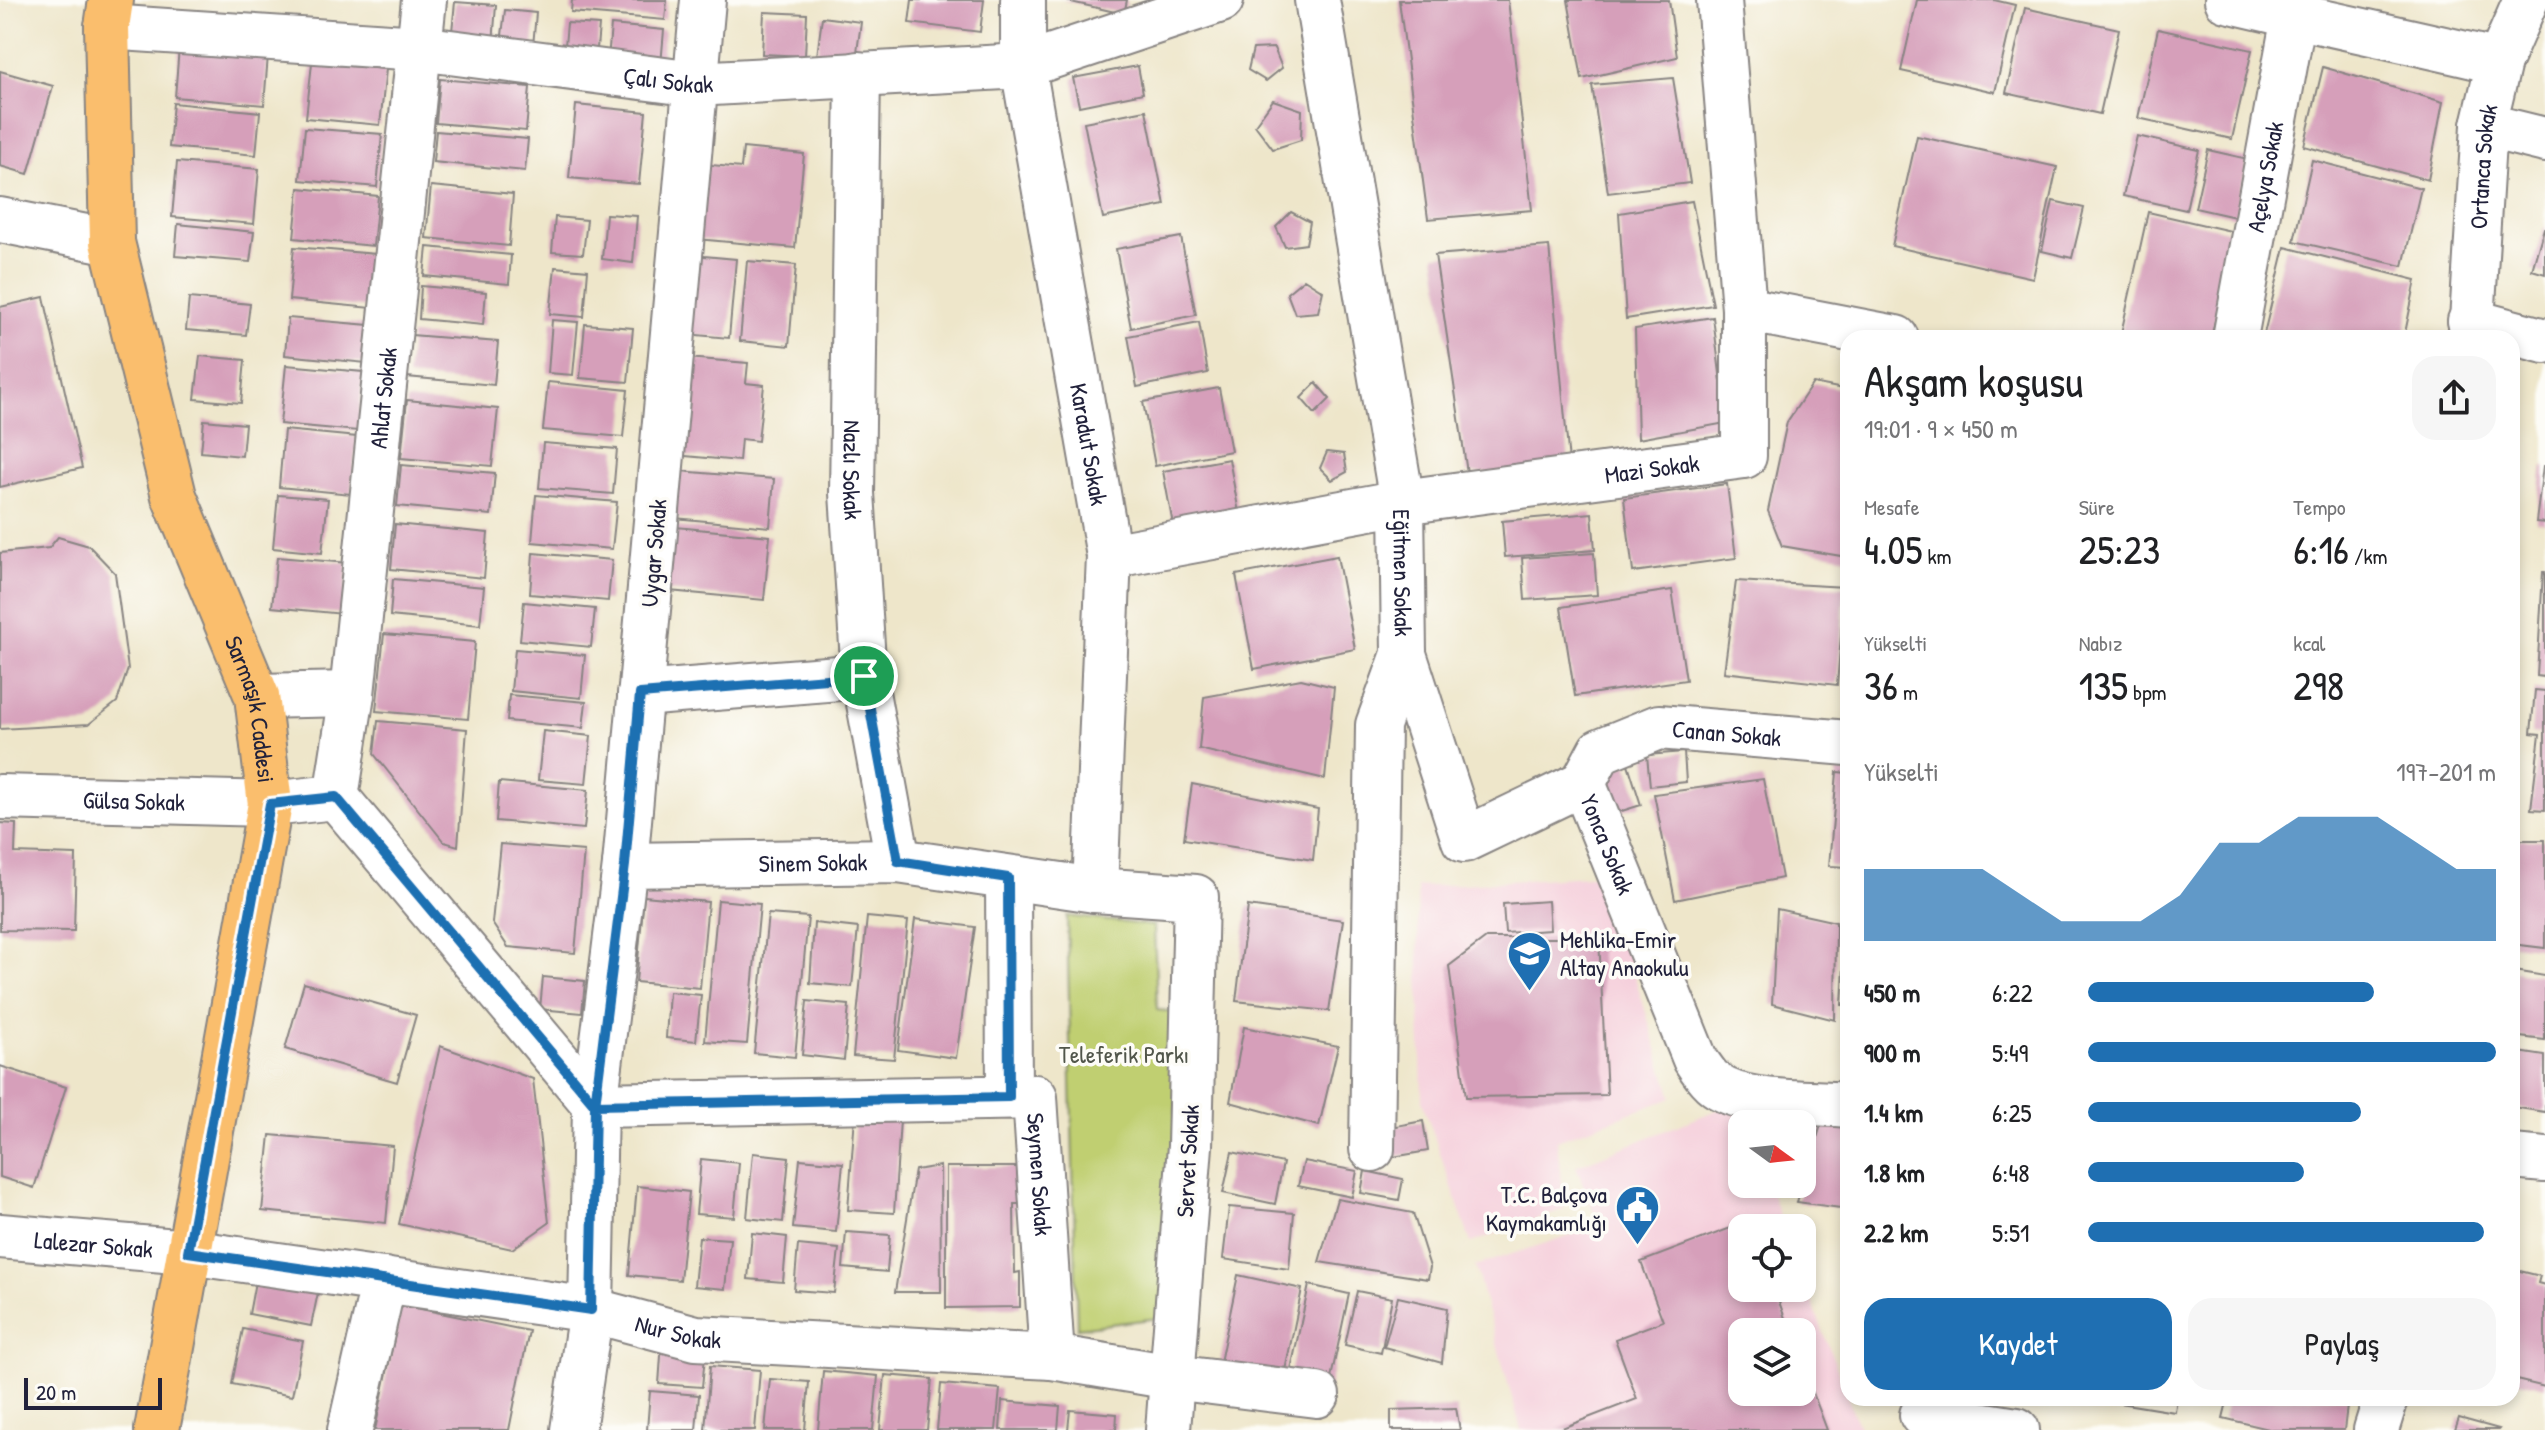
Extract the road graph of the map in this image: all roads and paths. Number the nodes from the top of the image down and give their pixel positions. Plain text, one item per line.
1 (424, 0) edge
2 (703, 0) edge
3 (1023, 0) edge
4 (1221, 0) edge
5 (1317, 0) edge
6 (1719, 0) edge
7 (2227, 0) edge
8 (2526, 0) edge
9 (109, 13) edge
10 (2294, 16) junction
11 (419, 48) junction
12 (2499, 62) junction
13 (1023, 66) junction
14 (858, 74) junction
15 (695, 84) junction
16 (2484, 125) junction
17 (2545, 140) edge
18 (0, 220) edge
19 (112, 242) junction
20 (1744, 309) junction
21 (1854, 330) edge
22 (2236, 330) edge
23 (2471, 330) edge
24 (2520, 337) edge
25 (2545, 341) edge
26 (1402, 502) junction
27 (1109, 556) junction
28 (1404, 654) junction
29 (864, 676) junction
30 (352, 694) junction
31 (640, 694) junction
32 (257, 696) junction
33 (1840, 742) edge
34 (1583, 783) junction
35 (0, 797) edge
36 (336, 797) junction
37 (270, 804) junction
38 (898, 861) junction
39 (625, 865) junction
40 (1008, 878) junction
41 (1095, 890) junction
42 (1009, 1097) junction
43 (1840, 1104) edge
44 (595, 1105) junction
45 (1372, 1149) dead end
46 (2520, 1158) edge
47 (2545, 1160) edge
48 (0, 1236) edge
49 (188, 1252) junction
50 (384, 1280) junction
51 (591, 1310) junction
52 (1052, 1357) junction
53 (1172, 1377) junction
54 (1317, 1395) dead end
55 (2384, 1406) edge
56 (1922, 1415) dead end
57 (157, 1430) edge
58 (350, 1430) edge
59 (573, 1430) edge
60 (1168, 1430) edge
61 (2017, 1430) edge
62 (2376, 1430) edge

1 - 11 street, Ahlat Sokak
2 - 15 street, Uygar Sokak
3 - 13 street, Karadut Sokak
4 - 13 street, Çalı Sokak
5 - 26 street, Eğitmen Sokak
6 - 20 street, Mazi Sokak
7 - 10 street
8 - 12 street, Ortanca Sokak
9 - 11 street, Çalı Sokak
9 - 19 main road, Sarmaşık Caddesi
10 - 12 street
10 - 22 street, Açelya Sokak
11 - 15 street, Çalı Sokak
11 - 30 street, Ahlat Sokak
12 - 16 street, Ortanca Sokak
13 - 14 street, Çalı Sokak
13 - 27 street, Karadut Sokak
14 - 15 street, Çalı Sokak
14 - 29 street, Nazlı Sokak
15 - 31 street, Uygar Sokak
16 - 17 street
16 - 23 street, Ortanca Sokak
18 - 19 street
19 - 32 main road, Sarmaşık Caddesi
20 - 21 street
20 - 26 street, Mazi Sokak
24 - 25 street
26 - 27 street, Mazi Sokak
26 - 28 street, Eğitmen Sokak
27 - 41 street, Karadut Sokak
28 - 34 street
28 - 45 street, Eğitmen Sokak
29 - 31 street
29 - 38 street, Nazlı Sokak
30 - 32 street
30 - 36 street, Ahlat Sokak
31 - 39 street, Uygar Sokak
32 - 37 main road, Sarmaşık Caddesi
33 - 34 street, Canan Sokak
34 - 43 street, Yonca Sokak
35 - 37 street, Gülsa Sokak
36 - 37 street, Gülsa Sokak
36 - 44 street
37 - 49 main road, Sarmaşık Caddesi
38 - 39 street, Sinem Sokak
38 - 40 street, Sinem Sokak
39 - 44 street, Uygar Sokak
40 - 41 street, Sinem Sokak
40 - 42 street
41 - 53 street, Servet Sokak
42 - 44 street, Seymen Sokak
42 - 52 street, Seymen Sokak
44 - 51 street, Uygar Sokak
46 - 47 street
48 - 49 street, Lalezar Sokak
49 - 50 street, Nur Sokak
49 - 57 main road, Sarmaşık Caddesi
50 - 51 street, Nur Sokak
50 - 58 street
51 - 52 street, Nur Sokak
51 - 59 street, Uygar Sokak
52 - 53 street, Nur Sokak
53 - 54 street, Nur Sokak
53 - 60 street, Servet Sokak
55 - 62 street
56 - 61 street

